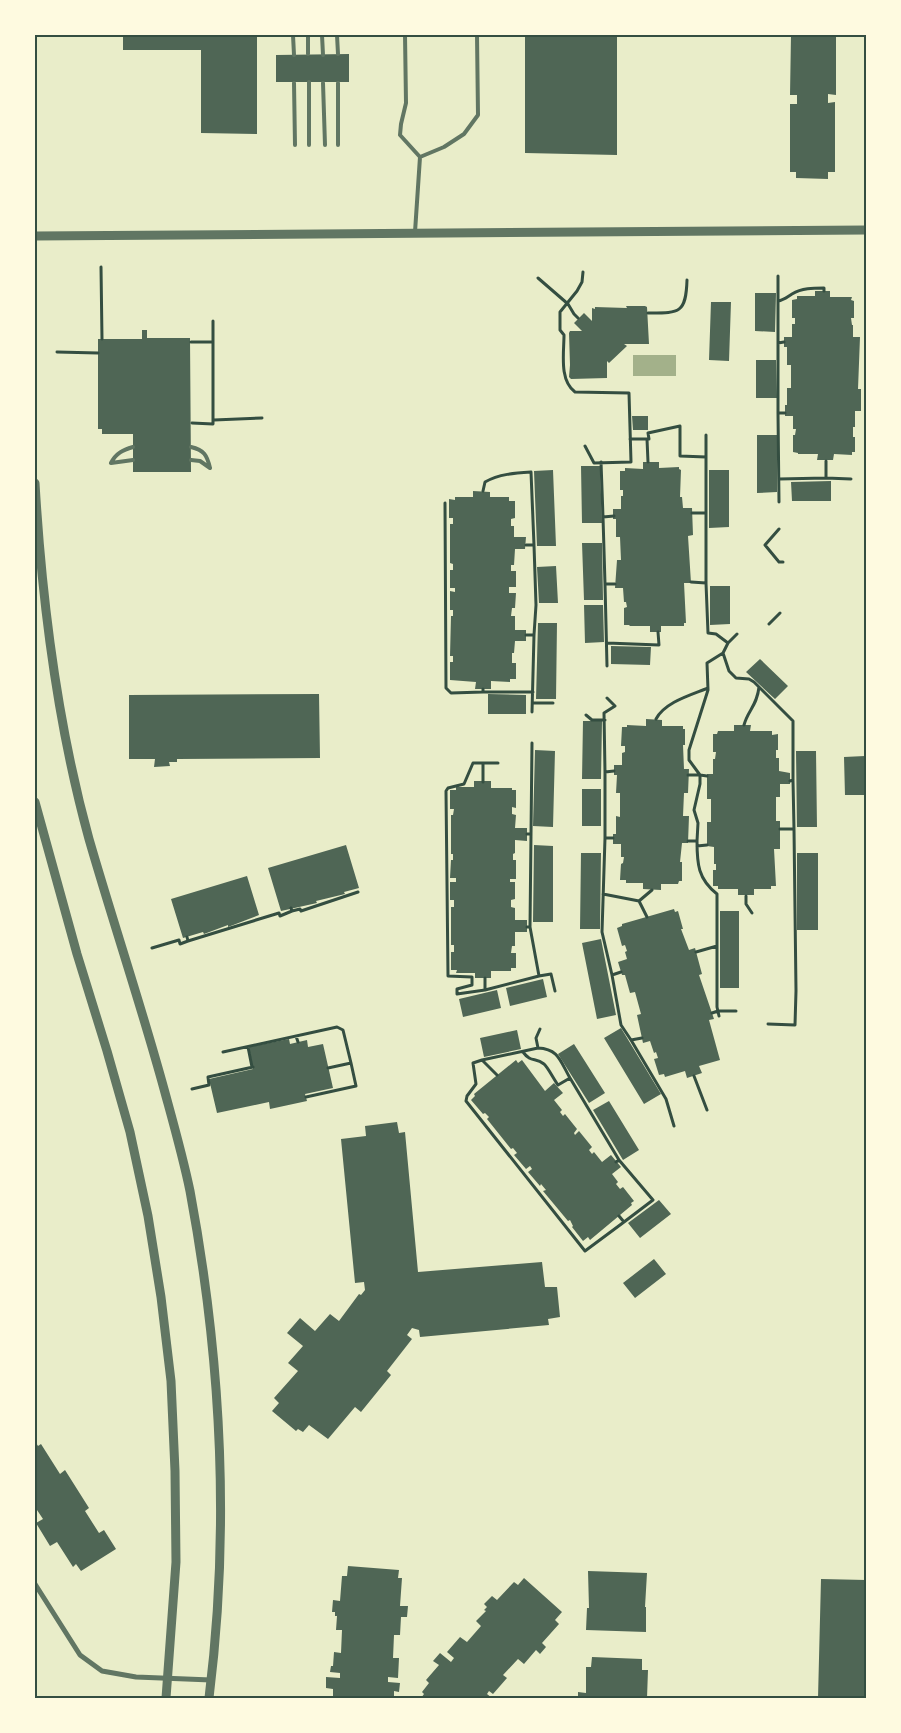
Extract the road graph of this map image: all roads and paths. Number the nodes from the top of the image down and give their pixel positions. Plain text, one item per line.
1 (293, 35) edge
2 (308, 35) edge
3 (322, 35) edge
4 (337, 35) edge
5 (406, 35) edge
6 (477, 35) edge
7 (308, 54) dead end
8 (338, 54) dead end
9 (294, 55) dead end
10 (323, 55) dead end
11 (308, 82) dead end
12 (294, 83) dead end
13 (323, 83) dead end
14 (338, 83) dead end
15 (295, 145) dead end
16 (309, 145) dead end
17 (324, 145) dead end
18 (338, 145) dead end
19 (420, 157) junction
20 (866, 230) edge
21 (415, 233) junction
22 (35, 236) edge
23 (101, 267) dead end
24 (583, 272) dead end
25 (778, 276) dead end
26 (538, 278) dead end
27 (688, 280) dead end
28 (824, 291) dead end
29 (778, 301) junction
30 (568, 304) junction
31 (648, 313) dead end
32 (578, 318) dead end
33 (213, 321) dead end
34 (102, 339) dead end
35 (190, 342) dead end
36 (213, 342) junction
37 (784, 342) dead end
38 (778, 343) junction
39 (57, 352) dead end
40 (98, 353) dead end
41 (778, 413) junction
42 (785, 413) dead end
43 (262, 418) dead end
44 (214, 420) junction
45 (192, 423) dead end
46 (706, 435) dead end
47 (630, 439) junction
48 (647, 439) junction
49 (585, 446) dead end
50 (133, 447) dead end
51 (191, 447) dead end
52 (706, 457) junction
53 (133, 460) dead end
54 (191, 460) dead end
55 (826, 461) dead end
56 (601, 462) junction
57 (648, 462) dead end
58 (826, 478) junction
59 (779, 479) junction
60 (851, 479) dead end
61 (35, 483) edge
62 (484, 491) dead end
63 (779, 502) dead end
64 (445, 503) dead end
65 (692, 513) dead end
66 (706, 513) junction
67 (614, 516) dead end
68 (603, 517) junction
69 (779, 529) dead end
70 (526, 545) dead end
71 (534, 545) junction
72 (783, 562) dead end
73 (691, 582) dead end
74 (706, 582) junction
75 (605, 584) junction
76 (615, 584) dead end
77 (780, 613) dead end
78 (769, 624) dead end
79 (658, 632) dead end
80 (737, 634) dead end
81 (526, 635) dead end
82 (534, 635) junction
83 (607, 643) junction
84 (728, 643) junction
85 (724, 653) junction
86 (607, 666) dead end
87 (760, 687) junction
88 (708, 688) junction
89 (533, 692) junction
90 (607, 698) dead end
91 (533, 703) junction
92 (553, 703) dead end
93 (532, 712) dead end
94 (586, 714) dead end
95 (656, 719) dead end
96 (604, 720) junction
97 (744, 726) dead end
98 (532, 742) dead end
99 (483, 762) junction
100 (498, 763) dead end
101 (614, 771) dead end
102 (605, 772) junction
103 (688, 775) dead end
104 (700, 775) junction
105 (707, 776) dead end
106 (483, 782) dead end
107 (35, 802) edge
108 (780, 829) dead end
109 (794, 829) junction
110 (604, 838) junction
111 (613, 838) dead end
112 (688, 841) dead end
113 (696, 841) junction
114 (707, 845) dead end
115 (697, 846) junction
116 (652, 890) dead end
117 (358, 892) dead end
118 (603, 894) junction
119 (746, 896) dead end
120 (639, 901) junction
121 (752, 913) dead end
122 (647, 916) dead end
123 (717, 946) junction
124 (152, 948) dead end
125 (696, 952) dead end
126 (621, 972) dead end
127 (612, 975) junction
128 (539, 976) junction
129 (485, 978) dead end
130 (485, 990) junction
131 (555, 991) dead end
132 (718, 1011) junction
133 (736, 1011) dead end
134 (712, 1013) dead end
135 (719, 1016) dead end
136 (768, 1024) dead end
137 (540, 1029) dead end
138 (296, 1036) junction
139 (642, 1038) dead end
140 (631, 1040) junction
141 (298, 1042) dead end
142 (251, 1046) junction
143 (538, 1048) junction
144 (223, 1052) dead end
145 (522, 1052) junction
146 (482, 1060) junction
147 (351, 1062) junction
148 (328, 1068) dead end
149 (497, 1075) dead end
150 (694, 1076) dead end
151 (570, 1078) junction
152 (192, 1089) dead end
153 (306, 1097) dead end
154 (707, 1110) dead end
155 (674, 1126) dead end
156 (619, 1216) dead end
157 (624, 1222) junction
158 (35, 1584) edge
159 (168, 1677) junction
160 (212, 1680) junction
161 (166, 1698) edge
162 (209, 1698) edge

1 - 9 lane
2 - 7 lane
3 - 10 lane
4 - 8 lane
5 - 19 lane
6 - 19 lane
11 - 16 lane
12 - 15 lane
13 - 17 lane
14 - 18 lane
19 - 21 lane
20 - 21 street
21 - 22 street
23 - 34 path
24 - 30 path
25 - 29 path
26 - 30 path
27 - 31 path
28 - 29 path
29 - 38 path
30 - 32 path
30 - 47 path
33 - 36 path
35 - 36 path
36 - 44 path
37 - 38 path
38 - 41 path
39 - 40 path
41 - 42 path
41 - 59 path
43 - 44 path
44 - 45 path
46 - 52 path
47 - 48 path
47 - 56 path
48 - 52 path
48 - 57 path
49 - 56 path
50 - 53 lane
51 - 54 lane
52 - 66 path
55 - 58 path
56 - 68 path
58 - 59 path
58 - 60 path
59 - 63 path
61 - 160 street
62 - 71 path
64 - 89 path
65 - 66 path
66 - 74 path
67 - 68 path
68 - 75 path
69 - 72 path
70 - 71 path
71 - 82 path
73 - 74 path
74 - 84 path
75 - 76 path
75 - 83 path
77 - 78 path
79 - 83 path
80 - 84 path
81 - 82 path
82 - 89 path
83 - 86 path
84 - 85 path
85 - 87 path
85 - 88 path
87 - 97 path
87 - 109 path
88 - 95 path
88 - 104 path
89 - 91 path
90 - 96 path
91 - 92 path
91 - 93 path
94 - 96 path
96 - 102 path
98 - 128 path
99 - 100 path
99 - 106 path
99 - 130 path
101 - 102 path
102 - 110 path
103 - 104 path
104 - 105 path
104 - 113 path
107 - 159 street
108 - 109 path
109 - 136 path
110 - 111 path
110 - 118 path
112 - 113 path
113 - 115 path
114 - 115 path
115 - 123 path
116 - 120 path
117 - 124 path
118 - 120 path
118 - 127 path
119 - 121 path
120 - 122 path
123 - 125 path
123 - 132 path
126 - 127 path
127 - 140 path
128 - 130 path
128 - 131 path
129 - 130 path
132 - 133 path
132 - 134 path
132 - 135 path
137 - 143 path
138 - 141 path
138 - 142 path
138 - 147 path
139 - 140 path
140 - 155 path
142 - 144 path
142 - 152 path
143 - 145 path
143 - 151 path
145 - 146 path
145 - 151 path
146 - 149 path
146 - 157 path
147 - 148 path
147 - 153 path
150 - 154 path
151 - 157 path
156 - 157 path
158 - 159 street
159 - 160 street
159 - 161 street
160 - 162 street

